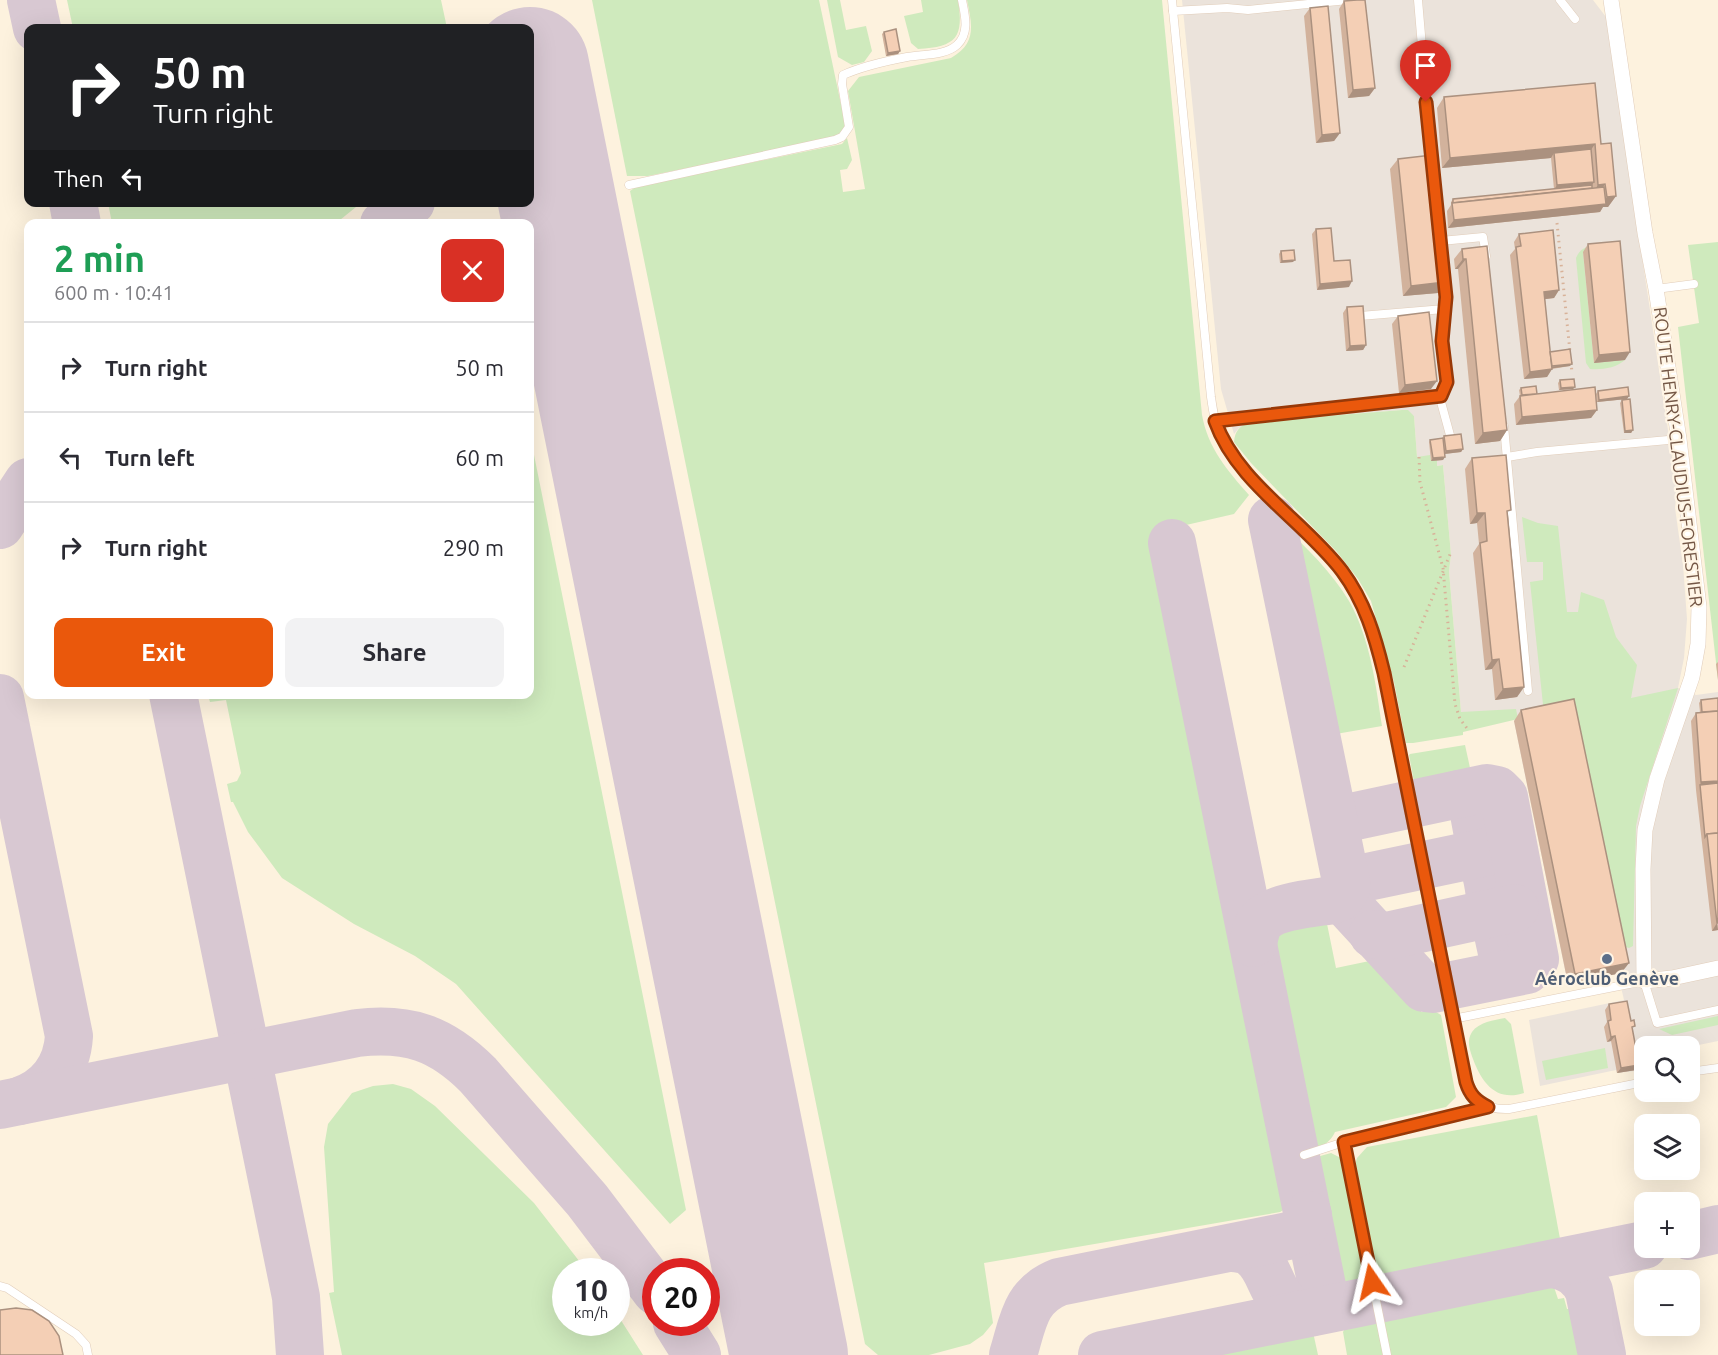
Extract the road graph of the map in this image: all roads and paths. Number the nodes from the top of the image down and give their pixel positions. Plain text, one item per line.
1 (962, 0) edge
2 (1172, 0) edge
3 (1348, 0) edge
4 (1418, 0) edge
5 (1560, 0) edge
6 (1611, 0) edge
7 (1173, 11) junction
8 (1575, 19) dead end
9 (1433, 172) edge
10 (1434, 182) edge
11 (629, 185) dead end
12 (1557, 223) edge
13 (1441, 241) junction
14 (1442, 252) edge
15 (1443, 263) edge
16 (1487, 268) edge
17 (1694, 284) dead end
18 (1656, 289) junction
19 (1444, 309) junction
20 (1360, 316) edge
21 (1572, 373) dead end
22 (1441, 396) junction
23 (1215, 421) junction
24 (1504, 422) edge
25 (1450, 435) edge
26 (1679, 439) junction
27 (1419, 457) dead end
28 (1507, 458) junction
29 (1451, 552) dead end
30 (1443, 568) junction
31 (1404, 667) dead end
32 (1528, 691) dead end
33 (1469, 731) dead end
34 (1718, 968) edge
35 (1644, 981) junction
36 (1718, 1010) edge
37 (1453, 1019) junction
38 (1718, 1068) edge
39 (1700, 1070) edge
40 (1634, 1084) edge
41 (1488, 1107) junction
42 (1344, 1142) junction
43 (1304, 1155) dead end
44 (0, 1286) edge
45 (88, 1355) edge
46 (1387, 1355) edge

1 - 11 lane
2 - 7 lane
3 - 7 lane
4 - 9 lane
5 - 8 lane
6 - 18 street, ROUTE HENRY-CLAUDIUS-FORESTIER
7 - 23 lane
10 - 13 lane
12 - 21 path
13 - 14 lane
13 - 16 lane
15 - 19 lane
17 - 18 lane
18 - 26 street, ROUTE HENRY-CLAUDIUS-FORESTIER
19 - 20 lane
19 - 22 lane
22 - 23 lane
22 - 25 lane
23 - 37 lane
24 - 28 lane
26 - 28 lane
26 - 35 street, ROUTE HENRY-CLAUDIUS-FORESTIER
27 - 30 path
28 - 32 lane
29 - 30 path
30 - 31 path
30 - 33 path
34 - 35 street
35 - 36 lane
35 - 37 lane
37 - 41 lane
38 - 39 lane
40 - 41 lane
41 - 42 lane
42 - 43 lane
42 - 46 lane
44 - 45 lane

